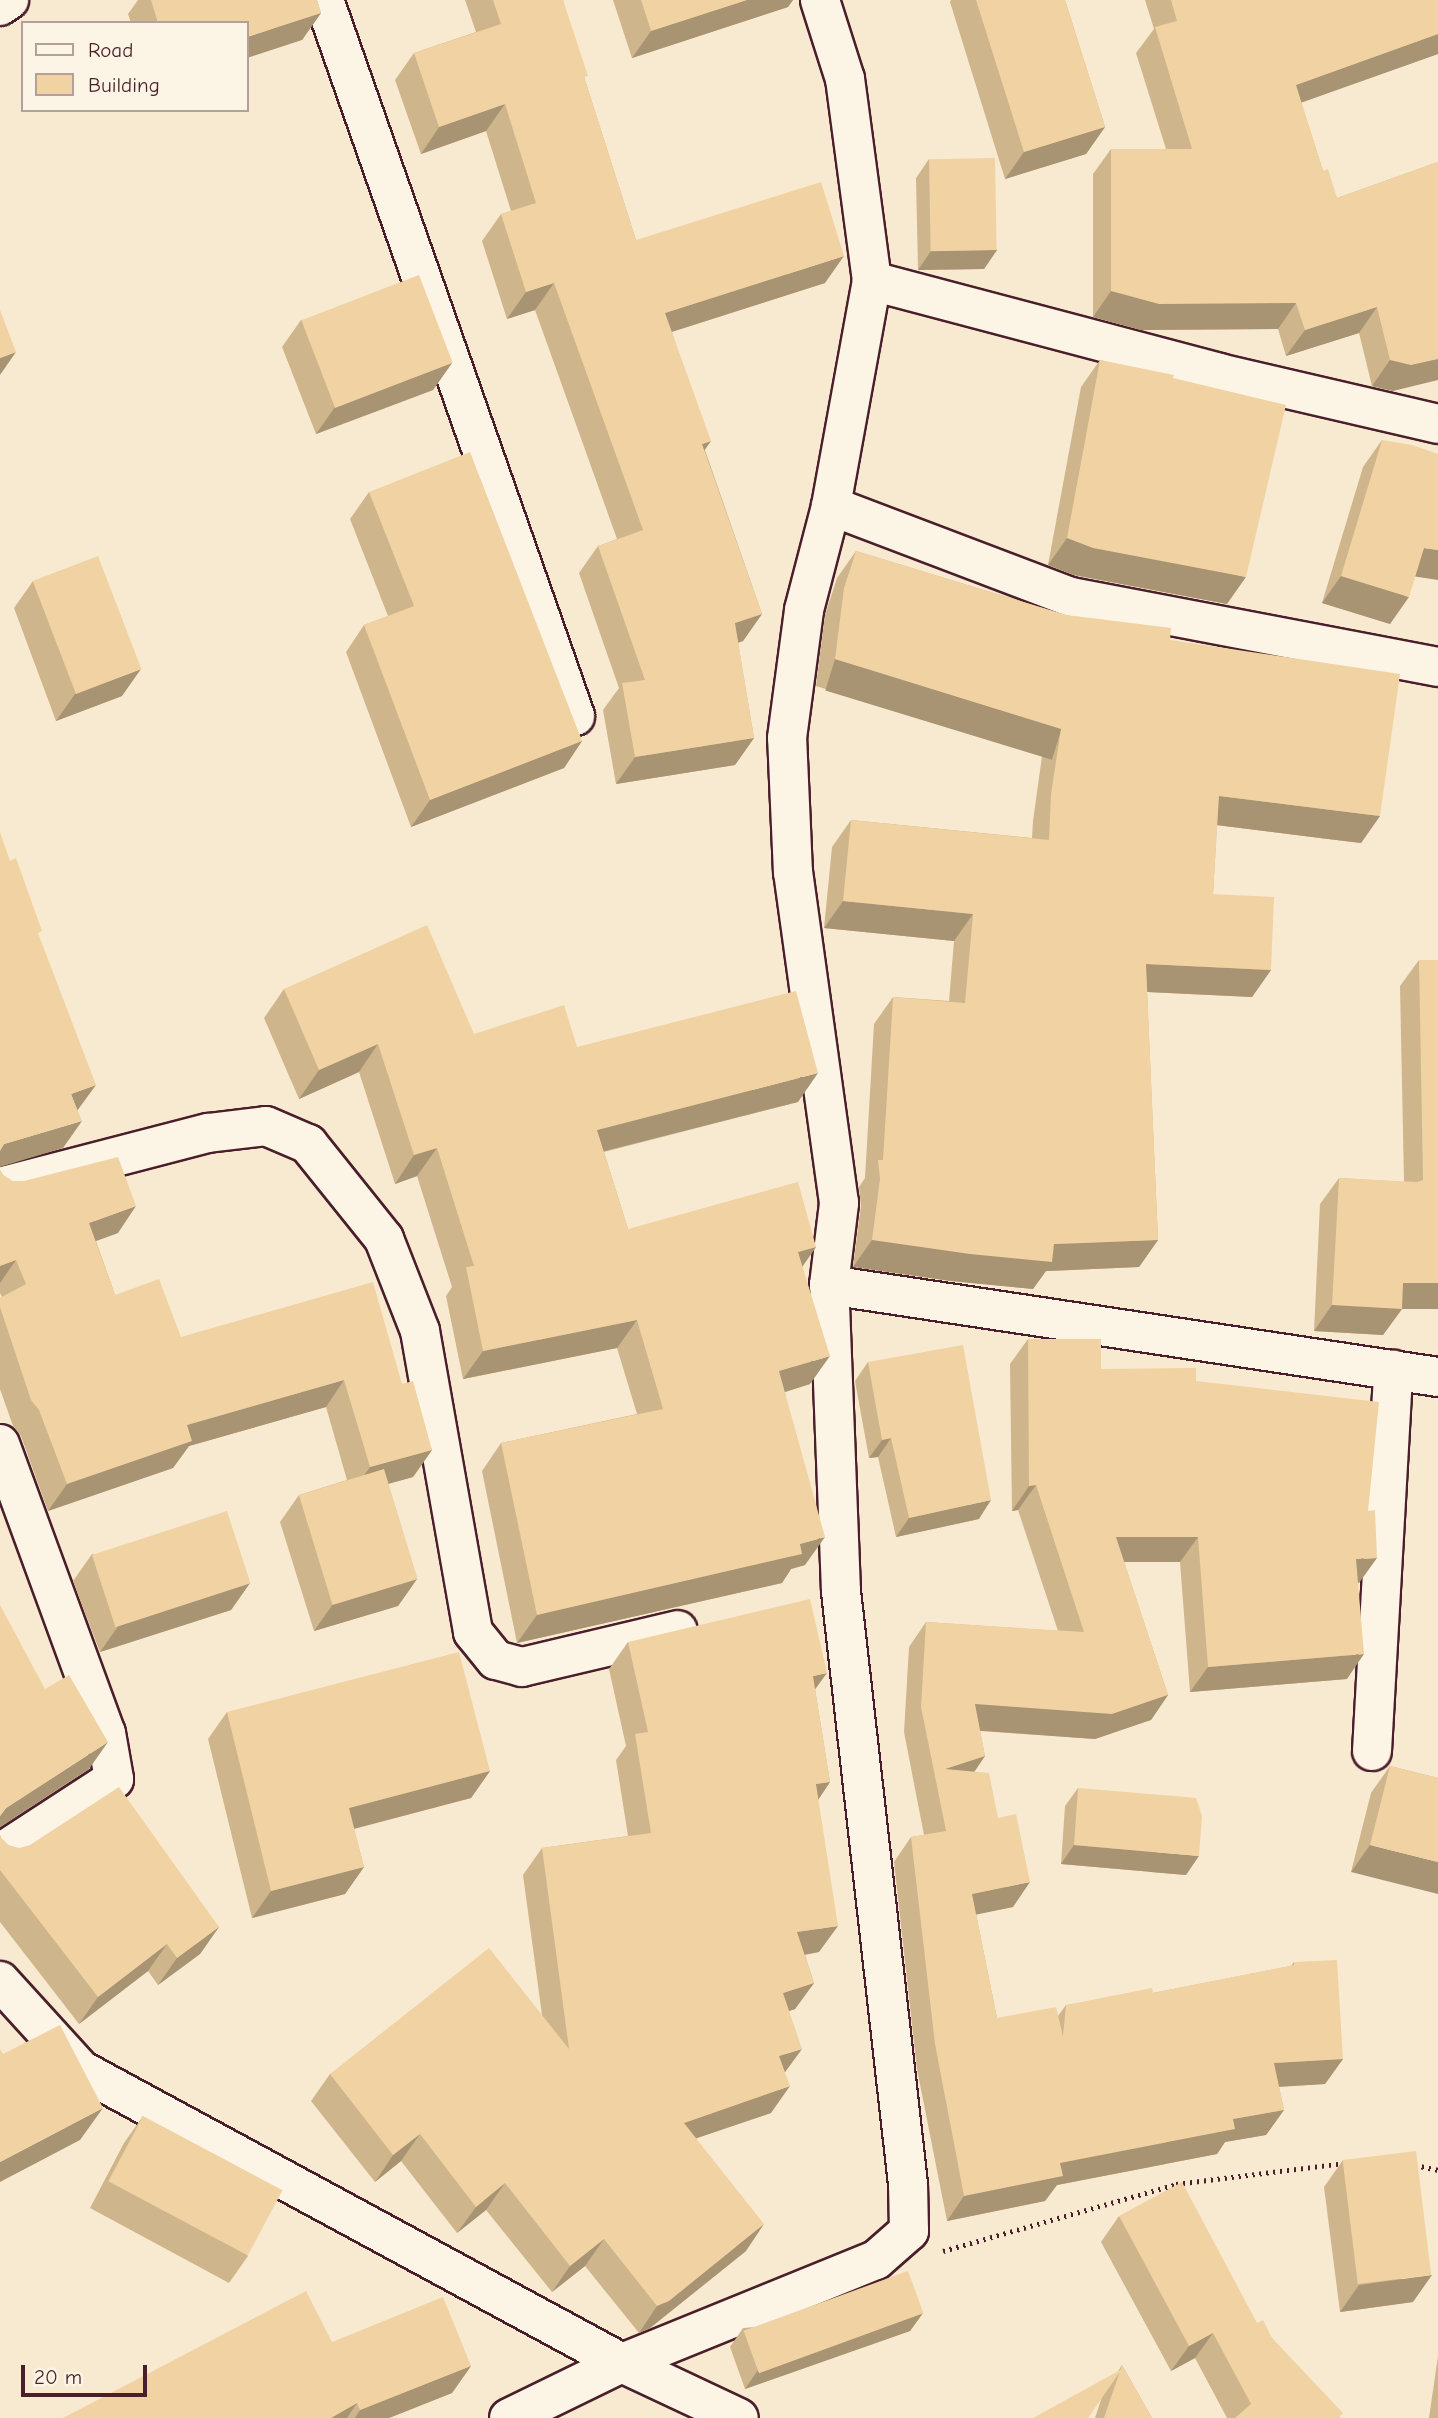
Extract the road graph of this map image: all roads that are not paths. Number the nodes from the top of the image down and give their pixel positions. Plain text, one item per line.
1 (9, 0) edge
2 (324, 0) edge
3 (823, 1) edge
4 (0, 6) edge
5 (872, 281) junction
6 (1438, 424) edge
7 (831, 506) junction
8 (1438, 667) edge
9 (575, 716) edge
10 (0, 1187) edge
11 (829, 1285) junction
12 (1393, 1370) junction
13 (1438, 1377) edge
14 (0, 1444) edge
15 (841, 1591) junction
16 (801, 1601) edge
17 (708, 1623) edge
18 (1372, 1751) dead end
19 (0, 1853) edge
20 (0, 1981) edge
21 (622, 2362) junction
22 (509, 2418) edge
23 (739, 2418) edge

1 - 4 street
2 - 9 street
3 - 5 street
5 - 6 street
5 - 7 street
7 - 8 street
7 - 11 street
10 - 17 street
11 - 12 street
11 - 15 street
12 - 13 street
12 - 18 street
14 - 19 street
15 - 16 street
15 - 21 street
20 - 21 street
21 - 22 street
21 - 23 street

